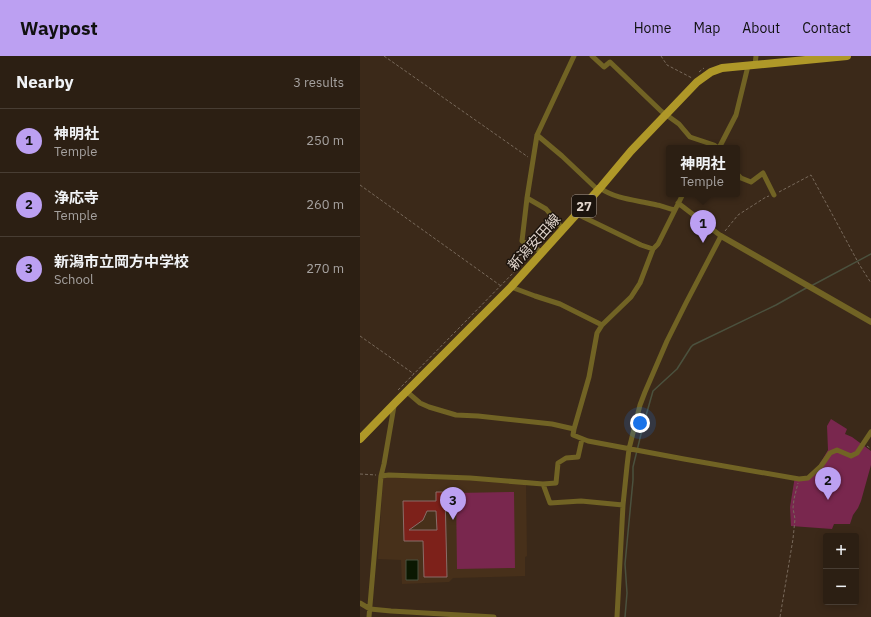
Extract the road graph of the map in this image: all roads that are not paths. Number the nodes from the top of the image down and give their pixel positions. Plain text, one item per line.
1 (574, 56) edge
2 (592, 56) edge
3 (756, 56) edge
4 (847, 56) edge
5 (832, 57) edge
6 (751, 65) junction
7 (665, 115) junction
8 (537, 135) junction
9 (714, 145) edge
10 (720, 145) edge
11 (740, 177) edge
12 (599, 189) junction
13 (774, 194) road end
14 (681, 197) edge
15 (527, 198) junction
16 (678, 203) junction
17 (675, 210) junction
18 (577, 214) junction
19 (563, 229) junction
20 (721, 236) junction
21 (653, 249) junction
22 (542, 252) junction
23 (509, 289) junction
24 (871, 322) edge
25 (602, 325) junction
26 (406, 391) junction
27 (394, 403) junction
28 (574, 429) junction
29 (871, 432) edge
30 (360, 439) edge
31 (582, 439) junction
32 (629, 449) junction
33 (380, 476) junction
34 (543, 484) junction
35 (623, 505) junction
36 (360, 603) edge
37 (370, 609) junction
38 (369, 617) edge
39 (494, 617) edge
40 (617, 617) edge

1 - 8 street
2 - 7 street
3 - 6 street
4 - 5 main road, 新潟安田線 / 27
5 - 6 main road, 新潟安田線 / 27
6 - 7 main road, 新潟安田線 / 27
6 - 10 street
7 - 9 street
7 - 12 main road, 新潟安田線 / 27
8 - 12 street
8 - 15 street
11 - 13 street
12 - 17 street
12 - 18 main road, 新潟安田線 / 27
14 - 16 street
15 - 19 street
15 - 22 street
16 - 17 street
16 - 20 street
17 - 21 street
18 - 19 main road, 新潟安田線 / 27
18 - 21 street
19 - 22 main road, 新潟安田線 / 27
20 - 24 street
20 - 32 street
21 - 25 street
22 - 23 main road, 新潟安田線 / 27
23 - 25 street
23 - 26 main road, 新潟安田線 / 27
25 - 28 street
26 - 27 main road, 新潟安田線 / 27
26 - 28 street
27 - 30 main road, 新潟安田線 / 27
27 - 33 street
28 - 31 street
29 - 32 street
31 - 32 street
31 - 34 street
32 - 35 street
33 - 34 street
33 - 37 street
34 - 35 street
35 - 40 street
36 - 37 street
37 - 38 street
37 - 39 street

